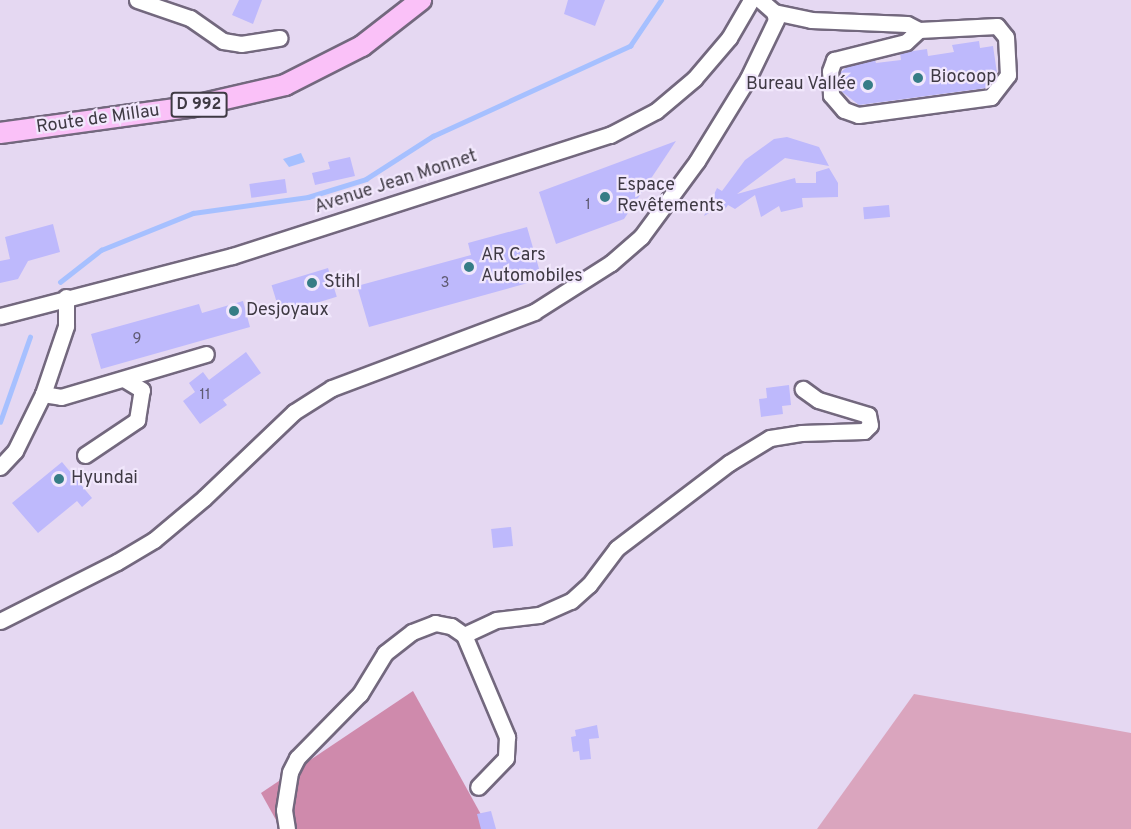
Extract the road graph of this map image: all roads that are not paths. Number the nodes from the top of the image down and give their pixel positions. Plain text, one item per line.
1 (138, 0) edge
2 (421, 0) edge
3 (751, 0) edge
4 (760, 0) edge
5 (774, 12) junction
6 (919, 30) junction
7 (280, 38) dead end
8 (0, 133) edge
9 (66, 297) junction
10 (0, 316) edge
11 (206, 354) dead end
12 (124, 379) junction
13 (803, 389) dead end
14 (43, 394) junction
15 (85, 455) dead end
16 (0, 467) edge
17 (0, 621) edge
18 (464, 635) junction
19 (478, 787) dead end
20 (287, 829) edge

1 - 7 street
2 - 8 main road, Route de Millau / D 992
3 - 9 street, Avenue Jean Monnet
4 - 5 street
5 - 6 street
5 - 17 street
6 - 6 street
9 - 10 street, Avenue Jean Monnet
9 - 14 street
11 - 12 street
12 - 14 street
12 - 15 street
13 - 18 street
14 - 16 street
18 - 19 street
18 - 20 street

